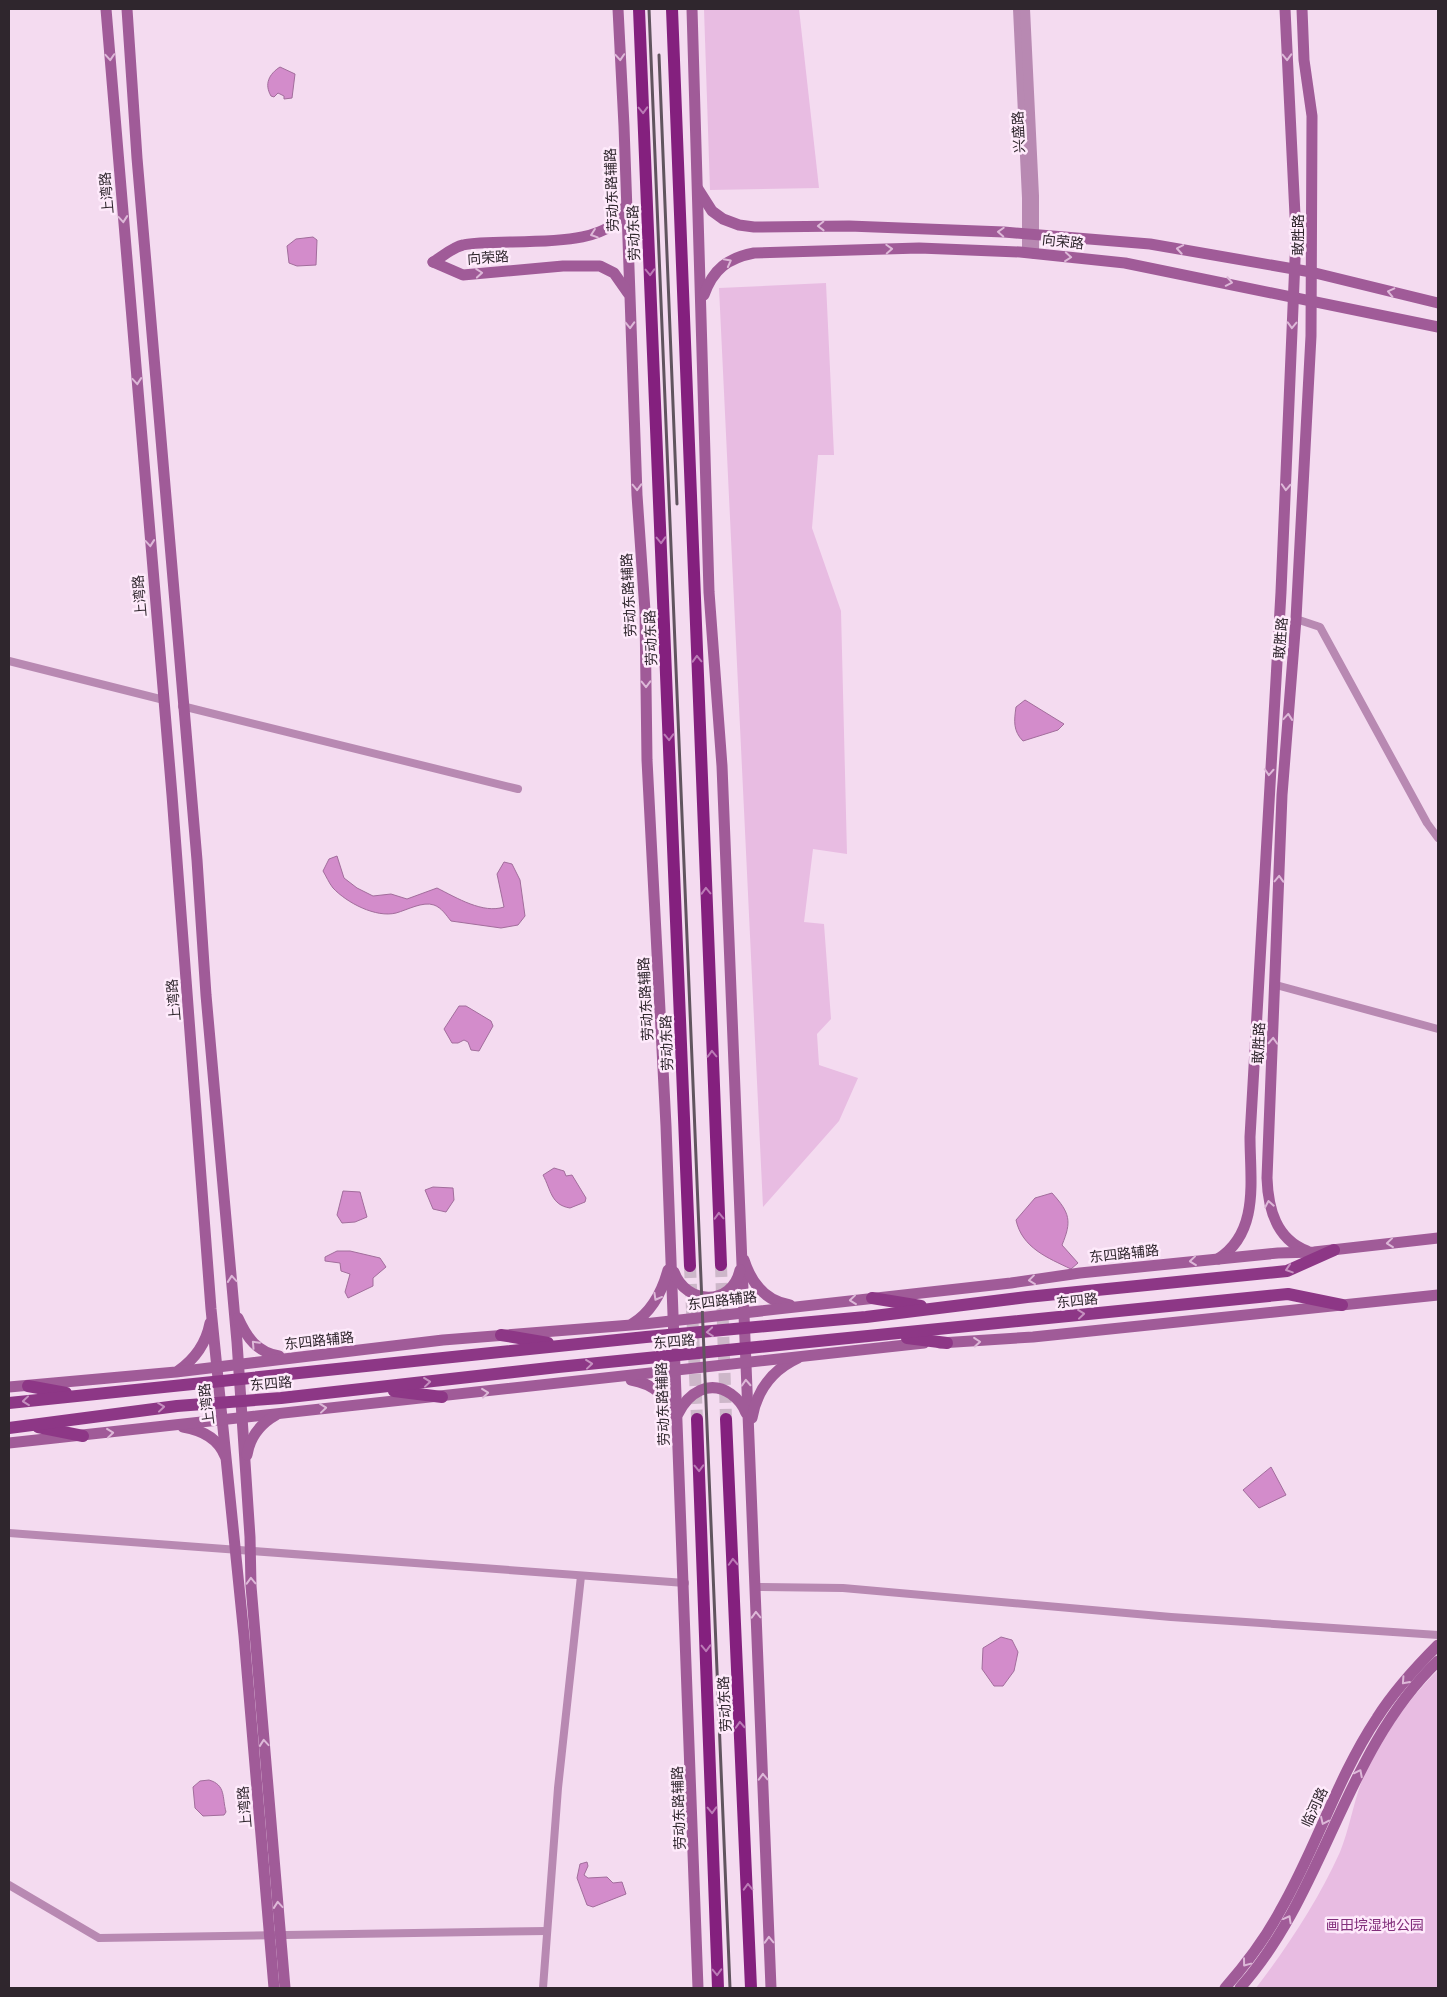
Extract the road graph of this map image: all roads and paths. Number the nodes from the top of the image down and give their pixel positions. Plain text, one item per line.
1 (106, 9) edge
2 (127, 9) edge
3 (618, 9) edge
4 (639, 9) edge
5 (672, 9) edge
6 (692, 9) edge
7 (1018, 9) edge
8 (1025, 9) edge
9 (1286, 9) edge
10 (1302, 9) edge
11 (697, 187) junction
12 (627, 203) junction
13 (1031, 234) junction
14 (1031, 253) junction
15 (1294, 269) junction
16 (1311, 272) junction
17 (629, 295) junction
18 (1293, 296) junction
19 (1311, 300) junction
20 (702, 301) junction
21 (1438, 303) edge
22 (1438, 327) edge
23 (1296, 619) junction
24 (9, 661) edge
25 (164, 700) junction
26 (182, 706) junction
27 (518, 789) dead end
28 (1438, 838) edge
29 (1276, 985) junction
30 (1438, 1028) edge
31 (1438, 1238) edge
32 (740, 1244) junction
33 (1334, 1250) junction
34 (671, 1251) junction
35 (1309, 1252) junction
36 (1218, 1259) junction
37 (721, 1265) tunnel mouth
38 (672, 1266) junction
39 (690, 1266) tunnel mouth
40 (741, 1267) junction
41 (1438, 1295) edge
42 (872, 1298) junction
43 (1342, 1305) junction
44 (797, 1306) junction
45 (235, 1308) junction
46 (936, 1308) junction
47 (211, 1309) junction
48 (743, 1312) junction
49 (674, 1320) junction
50 (629, 1325) junction
51 (790, 1325) junction
52 (744, 1329) junction
53 (501, 1335) junction
54 (674, 1335) junction
55 (887, 1335) junction
56 (844, 1340) junction
57 (591, 1343) junction
58 (947, 1343) junction
59 (566, 1345) junction
60 (792, 1345) junction
61 (675, 1356) junction
62 (745, 1356) junction
63 (803, 1356) junction
64 (293, 1357) junction
65 (239, 1364) junction
66 (217, 1367) junction
67 (176, 1372) junction
68 (676, 1372) junction
69 (617, 1378) junction
70 (240, 1380) junction
71 (218, 1382) junction
72 (28, 1386) junction
73 (9, 1387) edge
74 (369, 1388) junction
75 (140, 1389) junction
76 (322, 1394) junction
77 (84, 1396) junction
78 (442, 1396) junction
79 (241, 1401) junction
80 (221, 1402) junction
81 (9, 1403) edge
82 (281, 1412) junction
83 (678, 1415) junction
84 (242, 1417) junction
85 (697, 1419) tunnel mouth
86 (726, 1419) tunnel mouth
87 (748, 1419) junction
88 (223, 1420) junction
89 (28, 1425) junction
90 (172, 1426) junction
91 (9, 1428) edge
92 (678, 1431) junction
93 (83, 1436) junction
94 (749, 1442) junction
95 (9, 1443) edge
96 (227, 1463) junction
97 (245, 1472) junction
98 (9, 1532) edge
99 (235, 1549) junction
100 (250, 1550) junction
101 (581, 1576) junction
102 (684, 1583) junction
103 (755, 1587) junction
104 (1438, 1635) edge
105 (1438, 1645) edge
106 (1438, 1661) edge
107 (9, 1885) edge
108 (547, 1931) junction
109 (275, 1936) junction
110 (274, 1988) edge
111 (285, 1988) edge
112 (543, 1988) edge
113 (698, 1988) edge
114 (718, 1988) edge
115 (751, 1988) edge
116 (771, 1988) edge
117 (1225, 1988) edge
118 (1240, 1988) edge

1 -> 25 main road, 上湾路
2 - 26 main road, 上湾路
3 -> 12 main road, 劳动东路辅路
4 -> 39 highway, 劳动东路
37 -> 5 highway
6 - 11 main road
7 - 13 street, 兴盛路
8 - 13 street, 兴盛路
9 -> 15 main road, 敢胜路
10 - 16 main road, 敢胜路
13 -> 11 main road, 向荣路
11 - 20 main road
12 - 17 main road, 劳动东路辅路
12 -> 17 main road, 向荣路
13 - 14 street, 兴盛路
15 -> 13 main road, 向荣路
14 -> 18 main road, 向荣路
20 -> 14 main road, 向荣路
15 - 16 main road, 向荣路
15 - 18 main road, 敢胜路
16 - 19 main road, 敢胜路
21 -> 16 main road, 向荣路
17 -> 34 main road, 劳动东路辅路
18 - 19 main road, 向荣路
18 -> 36 main road, 敢胜路
19 - 22 main road, 向荣路
19 - 23 main road, 敢胜路
20 - 32 main road
23 - 28 street
29 -> 23 main road, 敢胜路
24 - 25 street
25 - 47 main road, 上湾路
26 - 27 street
45 -> 26 main road, 上湾路
29 - 30 street
35 -> 29 main road, 敢胜路
31 -> 33 main road, 东四路辅路
32 - 40 main road
32 - 44 main road
33 - 35 main road, 东四路辅路
33 -> 46 main road, 东四路
34 - 38 main road, 劳动东路辅路
34 -> 50 main road
35 - 36 main road, 东四路辅路
36 -> 42 main road, 东四路辅路
38 - 40 main road
38 - 49 main road, 劳动东路辅路
40 - 48 main road
41 - 43 main road
42 -> 44 main road, 东四路辅路
42 - 46 main road
55 -> 43 main road, 东四路
58 -> 43 main road
44 - 48 main road, 东四路辅路
64 -> 45 main road
45 - 65 main road, 上湾路
46 - 51 main road, 东四路
47 - 66 main road, 上湾路
47 - 67 main road
48 - 49 main road, 东四路辅路
48 - 52 main road
49 - 50 main road, 东四路辅路
49 - 54 main road, 劳动东路辅路
50 - 53 main road, 东四路辅路
50 - 57 main road
51 - 52 main road, 东四路
51 - 60 main road
52 -> 54 main road, 东四路
52 - 62 main road
53 - 59 main road
53 - 64 main road, 东四路辅路
54 - 57 main road, 东四路
54 - 61 main road, 劳动东路辅路
55 - 56 main road, 东四路
55 - 58 main road
56 - 60 main road, 东四路
56 - 63 main road
57 - 59 main road, 东四路
58 - 63 main road
59 - 70 main road, 东四路
60 - 62 main road, 东四路
61 - 62 main road, 东四路
61 - 68 main road, 劳动东路辅路
74 -> 61 main road, 东四路
62 - 63 main road
62 - 68 main road
87 -> 62 main road
63 - 94 main road
64 - 65 main road, 东四路辅路
65 - 66 main road, 东四路辅路
65 - 70 main road, 上湾路
66 - 67 main road, 东四路辅路
66 - 71 main road, 上湾路
67 - 72 main road, 东四路辅路
67 - 75 main road
68 - 69 main road
68 - 83 main road, 劳动东路辅路
78 -> 69 main road
69 - 92 main road
70 - 71 main road, 东四路
70 - 79 main road, 上湾路
71 - 75 main road, 东四路
71 - 80 main road, 上湾路
72 - 73 main road, 东四路辅路
72 - 77 main road
74 - 76 main road, 东四路
74 - 78 main road
75 - 77 main road, 东四路
76 - 79 main road, 东四路
76 - 82 main road
77 -> 81 main road, 东四路
82 -> 78 main road
79 - 80 main road, 东四路
79 - 84 main road, 上湾路
80 - 88 main road, 上湾路
89 -> 80 main road, 东四路
82 - 84 main road
82 - 97 main road
83 - 87 main road
83 - 92 main road, 劳动东路辅路
84 - 88 main road
84 - 97 main road, 上湾路
85 -> 114 highway, 劳动东路
115 -> 86 highway, 劳动东路
87 - 94 main road
88 - 90 main road
88 - 96 main road, 上湾路
89 - 91 main road, 东四路
89 - 93 main road
93 -> 90 main road
90 - 96 main road
92 - 102 main road, 劳动东路辅路
93 - 95 main road
94 - 103 main road
96 - 99 main road, 上湾路
97 - 100 main road, 上湾路
98 - 99 street
99 - 100 street
99 - 109 main road, 上湾路
100 - 101 street
109 -> 100 main road, 上湾路
101 - 102 street
101 - 108 street
102 - 113 main road, 劳动东路辅路
103 - 104 street
116 -> 103 main road
105 -> 117 main road, 临河路
118 -> 106 main road, 临河路
107 - 109 street
108 - 109 street
108 - 112 street
109 - 110 main road, 上湾路
109 - 111 main road, 上湾路

